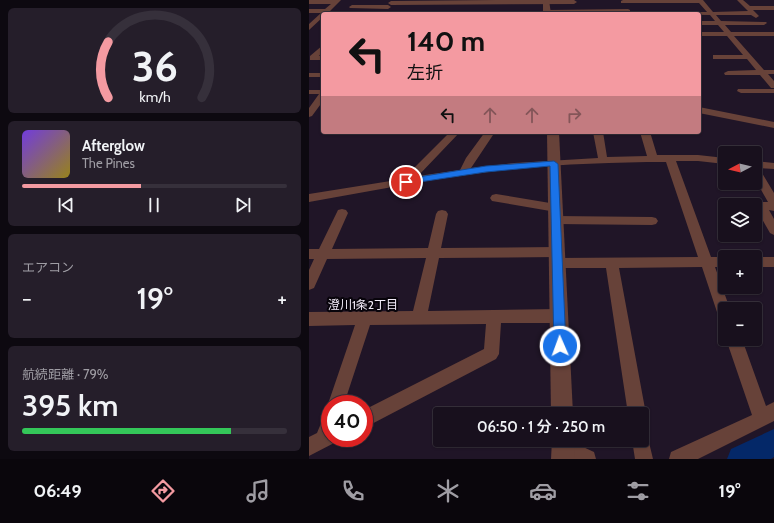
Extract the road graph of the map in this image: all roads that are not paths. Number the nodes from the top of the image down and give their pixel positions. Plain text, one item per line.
1 (740, 0) edge
2 (337, 1) edge
3 (546, 1) edge
4 (623, 1) edge
5 (700, 1) edge
6 (309, 2) edge
7 (574, 2) dead end
8 (391, 3) edge
9 (449, 4) edge
10 (352, 7) dead end
11 (748, 8) junction
12 (774, 8) edge
13 (309, 11) edge
14 (325, 12) edge
15 (384, 12) edge
16 (547, 12) edge
17 (628, 12) edge
18 (321, 13) edge
19 (701, 13) edge
20 (711, 13) junction
21 (753, 13) junction
22 (321, 15) edge
23 (765, 21) junction
24 (312, 22) edge
25 (701, 23) edge
26 (720, 23) junction
27 (309, 28) edge
28 (774, 32) edge
29 (701, 34) edge
30 (729, 34) junction
31 (701, 41) dead end
32 (735, 41) junction
33 (321, 49) edge
34 (716, 57) dead end
35 (749, 57) junction
36 (321, 58) edge
37 (727, 72) dead end
38 (763, 72) junction
39 (774, 72) edge
40 (321, 74) edge
41 (309, 75) edge
42 (774, 86) edge
43 (774, 90) edge
44 (741, 91) dead end
45 (309, 92) edge
46 (321, 92) edge
47 (321, 98) edge
48 (701, 110) edge
49 (309, 113) edge
50 (774, 126) edge
51 (453, 134) edge
52 (488, 134) edge
53 (553, 134) edge
54 (598, 134) edge
55 (646, 134) edge
56 (653, 159) junction
57 (670, 159) junction
58 (718, 159) edge
59 (603, 160) junction
60 (554, 164) junction
61 (762, 165) edge
62 (774, 166) edge
63 (464, 172) junction
64 (406, 182) junction
65 (762, 182) edge
66 (309, 198) edge
67 (495, 198) dead end
68 (774, 202) edge
69 (774, 207) edge
70 (342, 213) dead end
71 (442, 214) dead end
72 (556, 214) junction
73 (652, 220) dead end
74 (774, 230) edge
75 (433, 253) junction
76 (309, 254) edge
77 (323, 254) junction
78 (557, 257) junction
79 (707, 262) junction
80 (718, 262) edge
81 (762, 262) edge
82 (774, 262) edge
83 (612, 263) junction
84 (309, 284) edge
85 (721, 302) edge
86 (559, 316) junction
87 (495, 317) junction
88 (365, 318) junction
89 (419, 318) junction
90 (309, 319) edge
91 (737, 346) edge
92 (339, 395) edge
93 (562, 407) edge
94 (636, 407) edge
95 (373, 414) edge
96 (768, 415) edge
97 (642, 447) edge
98 (563, 449) edge
99 (587, 459) edge
100 (644, 459) edge
101 (678, 459) edge

1 - 11 street
2 - 6 street
2 - 14 street
3 - 7 street
3 - 9 street
3 - 16 street
4 - 5 street
4 - 17 street
5 - 20 street
8 - 9 street
8 - 10 street
8 - 15 street
11 - 12 street
11 - 21 street
13 - 18 street
19 - 20 street
20 - 21 street
20 - 26 street
21 - 23 street
22 - 24 street
23 - 26 street
23 - 28 street
24 - 27 street
25 - 26 street
26 - 30 street
28 - 30 street
29 - 30 street
30 - 32 street
31 - 32 street
32 - 35 street
33 - 36 street
34 - 35 street
35 - 38 street
37 - 38 street
38 - 39 street
38 - 42 street
40 - 41 street
43 - 44 street
45 - 46 street
47 - 49 street
48 - 50 street
51 - 64 street
52 - 63 street
53 - 60 street
54 - 59 street
55 - 56 street
56 - 57 street
56 - 59 street
57 - 58 street
57 - 79 street
59 - 60 street
60 - 63 street
60 - 72 street
61 - 62 street
63 - 64 street
64 - 66 street
65 - 68 street
67 - 72 street
69 - 74 street
70 - 77 street
71 - 75 street
72 - 73 street
72 - 78 street
75 - 77 street
75 - 78 street
75 - 89 street
76 - 77 street
77 - 84 street
78 - 83 street
78 - 86 street
79 - 80 street
79 - 83 street
79 - 85 street
81 - 82 street
83 - 94 street
86 - 87 street
86 - 93 street
87 - 89 street
87 - 95 street
88 - 89 street
88 - 90 street
88 - 92 street
91 - 96 street
96 - 101 street
97 - 100 street
98 - 99 street

